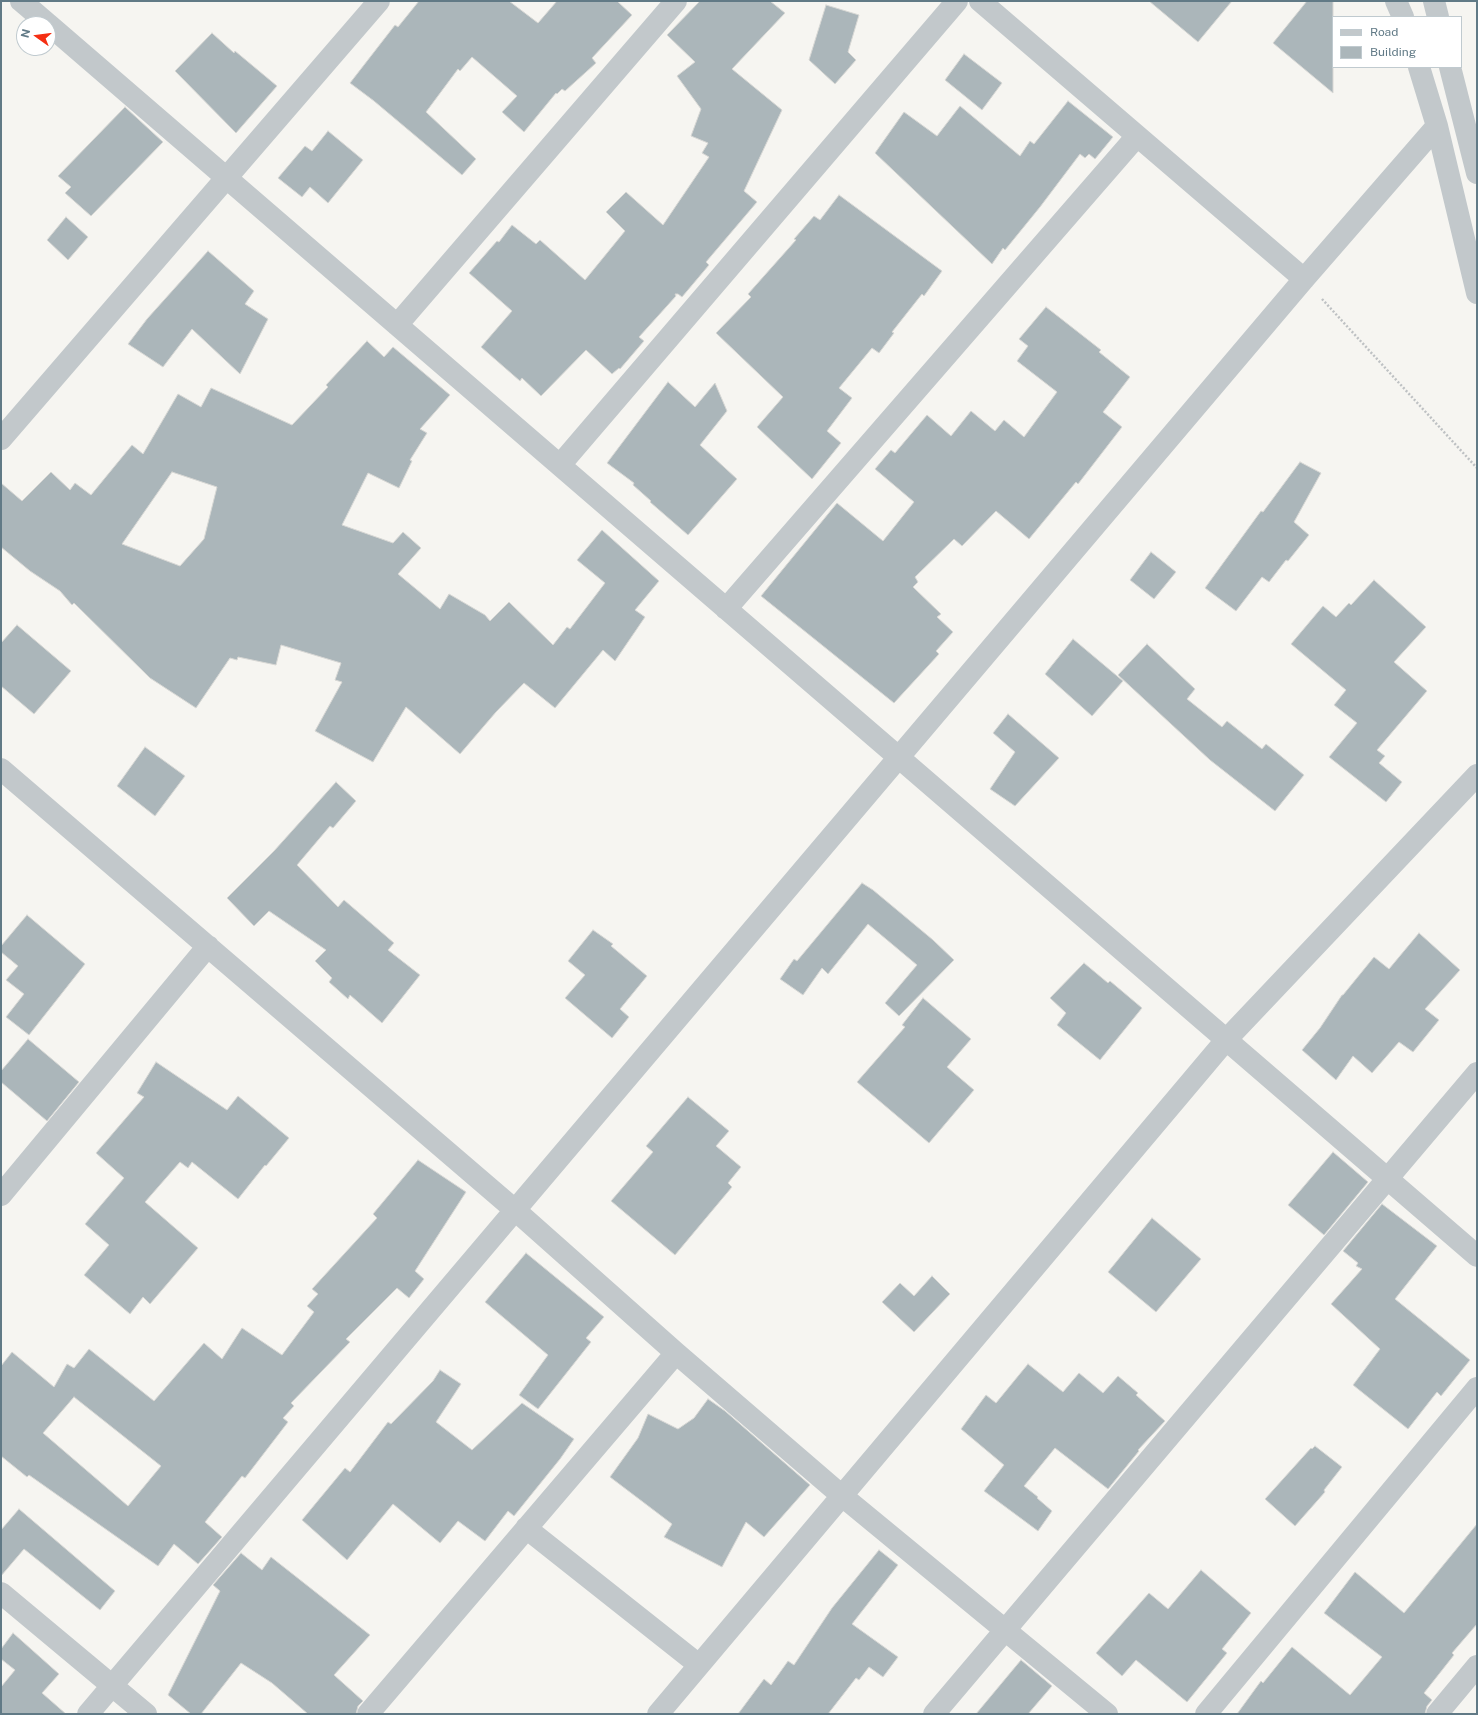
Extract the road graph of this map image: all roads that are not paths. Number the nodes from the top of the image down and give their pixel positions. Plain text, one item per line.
1 (21, 1) edge
2 (379, 1) edge
3 (676, 1) edge
4 (957, 1) edge
5 (980, 1) edge
6 (1396, 1) edge
7 (1434, 1) edge
8 (39, 16) edge
9 (1403, 16) edge
10 (1438, 16) edge
11 (56, 31) edge
12 (1419, 68) edge
13 (1450, 68) edge
14 (1437, 126) junction
15 (1137, 136) junction
16 (1477, 173) edge
17 (226, 178) junction
18 (1304, 279) junction
19 (1477, 293) edge
20 (396, 325) junction
21 (1, 440) edge
22 (560, 465) junction
23 (726, 609) junction
24 (899, 758) junction
25 (1, 769) edge
26 (1477, 775) edge
27 (208, 946) junction
28 (1226, 1040) junction
29 (1477, 1073) edge
30 (1388, 1179) junction
31 (1, 1195) edge
32 (515, 1210) junction
33 (1477, 1256) edge
34 (676, 1353) junction
35 (1477, 1388) edge
36 (841, 1495) junction
37 (526, 1528) junction
38 (1, 1593) edge
39 (1004, 1630) junction
40 (699, 1665) junction
41 (1477, 1666) edge
42 (112, 1685) junction
43 (88, 1714) edge
44 (146, 1714) edge
45 (368, 1714) edge
46 (658, 1714) edge
47 (934, 1714) edge
48 (1107, 1714) edge
49 (1206, 1714) edge
50 (1437, 1714) edge

1 - 8 street
2 - 17 street
3 - 20 street
4 - 22 street
5 - 15 street
6 - 9 street
7 - 10 street
11 - 17 street
12 - 14 street
13 - 16 street
14 - 18 street
14 - 19 street
15 - 18 street
15 - 23 street
17 - 20 street
17 - 21 street
18 - 24 street
20 - 22 street
22 - 23 street
23 - 24 street
24 - 28 street
24 - 32 street
25 - 27 street
26 - 28 street
27 - 31 street
27 - 32 street
28 - 30 street
28 - 36 street
29 - 30 street
30 - 33 street
30 - 39 street
32 - 34 street
32 - 42 street
34 - 36 street
34 - 37 street
35 - 49 street
36 - 39 street
36 - 40 street
37 - 40 street
37 - 45 street
38 - 42 street
39 - 47 street
39 - 48 street
40 - 46 street
41 - 50 street
42 - 43 street
42 - 44 street

